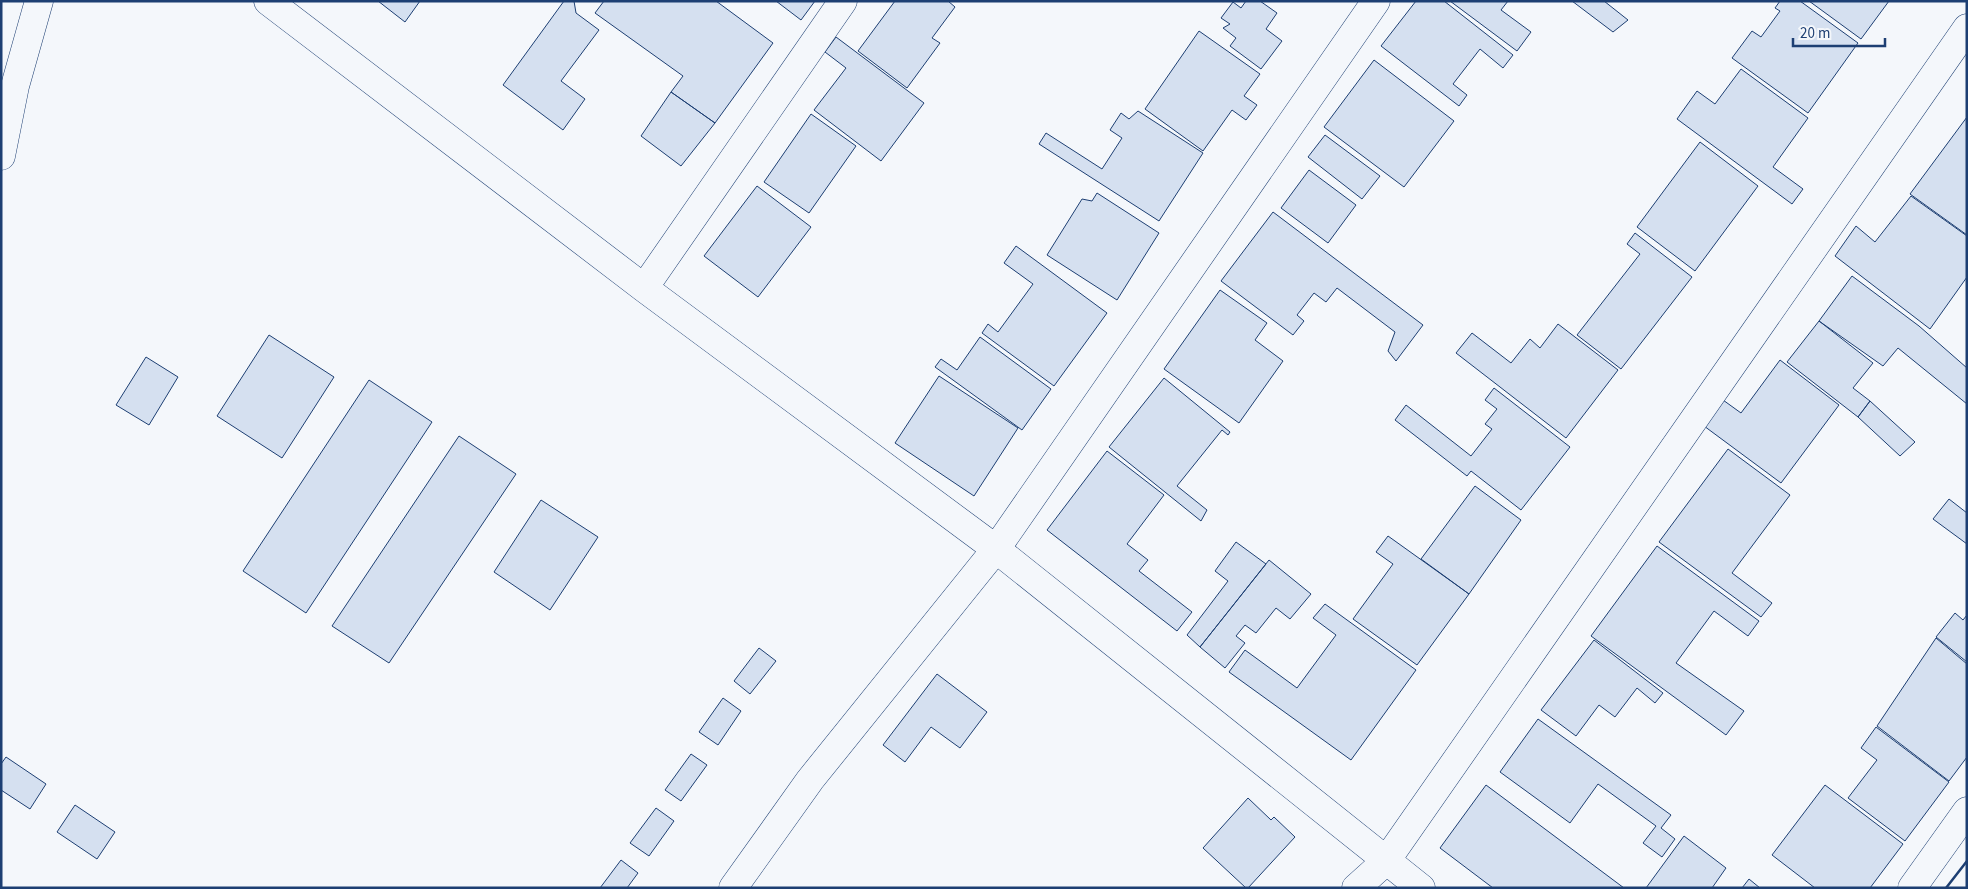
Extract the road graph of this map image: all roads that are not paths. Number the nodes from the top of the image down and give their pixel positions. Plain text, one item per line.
1 (39, 1) edge
2 (268, 1) edge
3 (843, 1) edge
4 (1376, 1) edge
5 (1967, 28) edge
6 (1, 156) edge
7 (644, 288) junction
8 (996, 549) junction
9 (1967, 811) edge
10 (1386, 861) junction
11 (733, 888) edge
12 (1356, 888) edge
13 (1421, 888) edge
14 (1912, 888) edge

1 - 6 street
2 - 7 street
3 - 7 street
4 - 8 street
5 - 10 street
7 - 8 street
8 - 10 street
8 - 11 street
9 - 14 street
10 - 12 street
10 - 13 street

